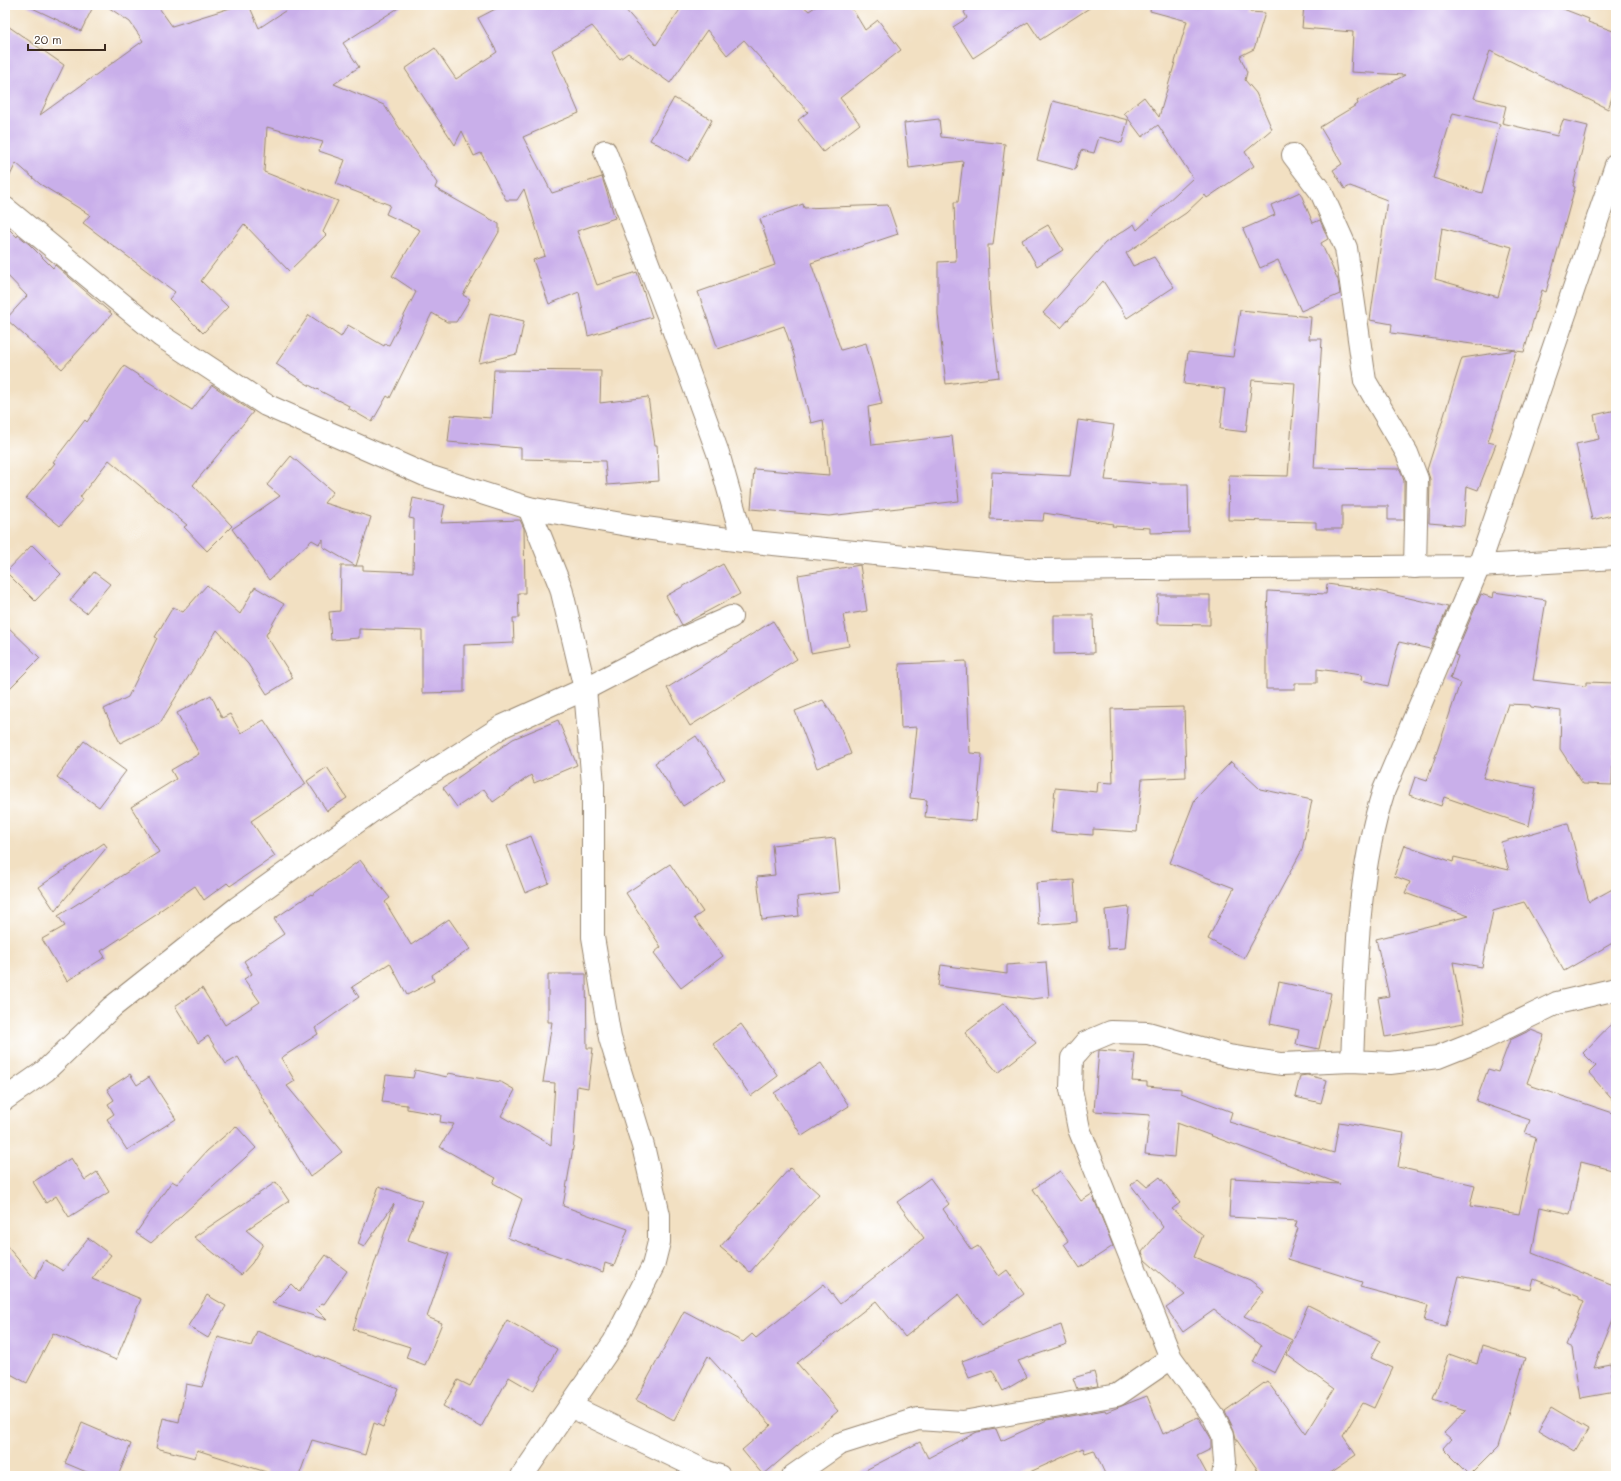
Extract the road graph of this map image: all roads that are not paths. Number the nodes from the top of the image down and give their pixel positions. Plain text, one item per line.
1 (605, 151) dead end
2 (1293, 156) dead end
3 (1616, 165) edge
4 (5, 208) edge
5 (530, 508) junction
6 (743, 541) junction
7 (1616, 558) edge
8 (1479, 566) junction
9 (1415, 567) junction
10 (731, 617) dead end
11 (585, 689) junction
12 (1616, 989) edge
13 (1352, 1062) junction
14 (5, 1099) edge
15 (1171, 1358) junction
16 (570, 1406) junction
17 (522, 1476) edge
18 (719, 1476) edge
19 (793, 1476) edge
20 (1223, 1476) edge

1 - 6 street
2 - 9 street
3 - 8 street
4 - 5 street
5 - 6 street
5 - 11 street
6 - 9 street
7 - 8 street
8 - 9 street
8 - 13 street
10 - 11 street
11 - 14 street
11 - 16 street
12 - 13 street
13 - 15 street
15 - 19 street
15 - 20 street
16 - 17 street
16 - 18 street

